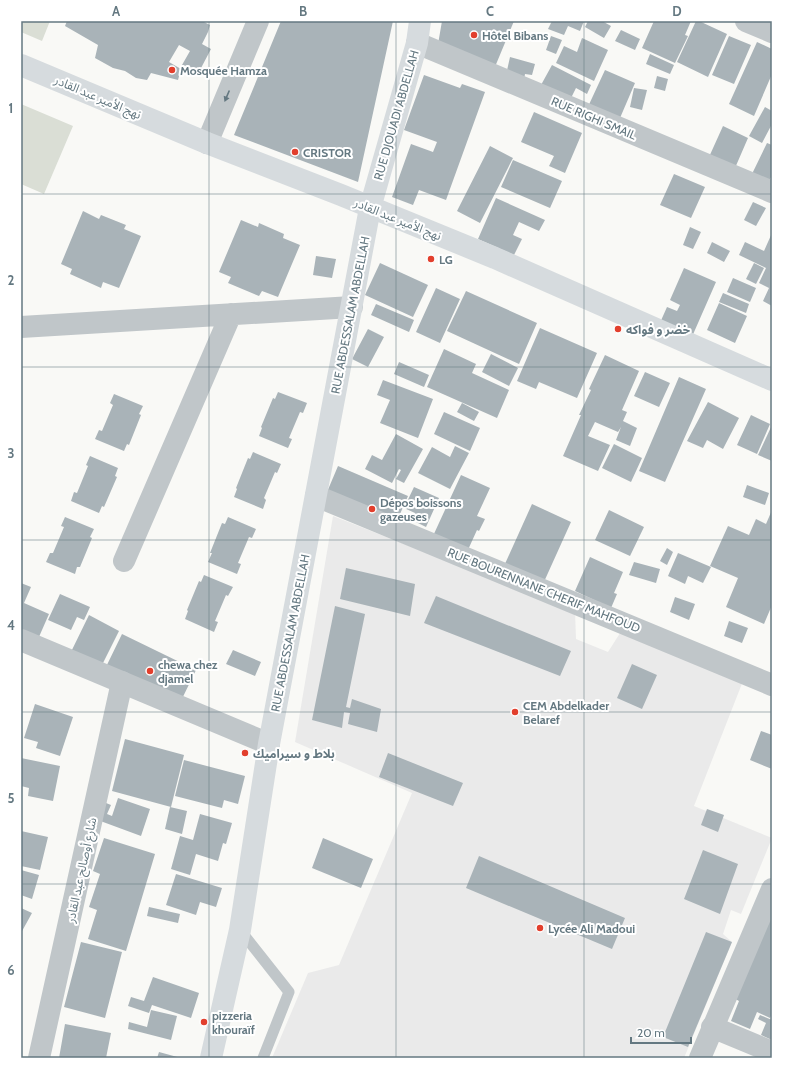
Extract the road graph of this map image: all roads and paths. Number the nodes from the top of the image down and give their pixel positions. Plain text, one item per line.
1 (258, 21) edge
2 (420, 21) edge
3 (746, 21) edge
4 (772, 32) edge
5 (416, 43) junction
6 (21, 65) edge
7 (207, 143) junction
8 (772, 192) edge
9 (370, 208) junction
10 (352, 307) junction
11 (232, 314) junction
12 (21, 327) edge
13 (772, 380) edge
14 (316, 496) junction
15 (124, 561) dead end
16 (21, 640) edge
17 (122, 682) junction
18 (772, 685) edge
19 (268, 744) junction
20 (772, 889) edge
21 (240, 930) junction
22 (712, 1027) junction
23 (772, 1052) edge
24 (39, 1058) edge
25 (211, 1058) edge
26 (263, 1058) edge
27 (700, 1058) edge

1 -> 7 street
2 - 5 main road, RUE DJOUADI ABDELLAH
3 - 4 street
5 - 8 street, RUE RIGHI SMAIL
5 - 9 main road, RUE DJOUADI ABDELLAH
6 - 7 main road, نهج الأمير عبد القادر
7 - 9 main road, نهج الأمير عبد القادر
9 - 10 main road, RUE ABDESSALAM ABDELLAH
9 - 13 main road, نهج الأمير عبد القادر
10 - 11 street
10 - 14 main road, RUE ABDESSALAM ABDELLAH
11 - 12 street
11 - 15 street
14 - 18 street, RUE BOURENNANE CHERIF MAHFOUD
14 - 19 main road, RUE ABDESSALAM ABDELLAH
16 - 17 street
17 - 19 street
17 - 24 street, شارع أوصالح عبد القادر
19 - 21 main road, RUE ABDESSALAM ABDELLAH
20 - 22 street
21 - 25 main road, RUE ABDESSALAM ABDELLAH
21 - 26 lane
22 - 23 street
22 - 27 street

